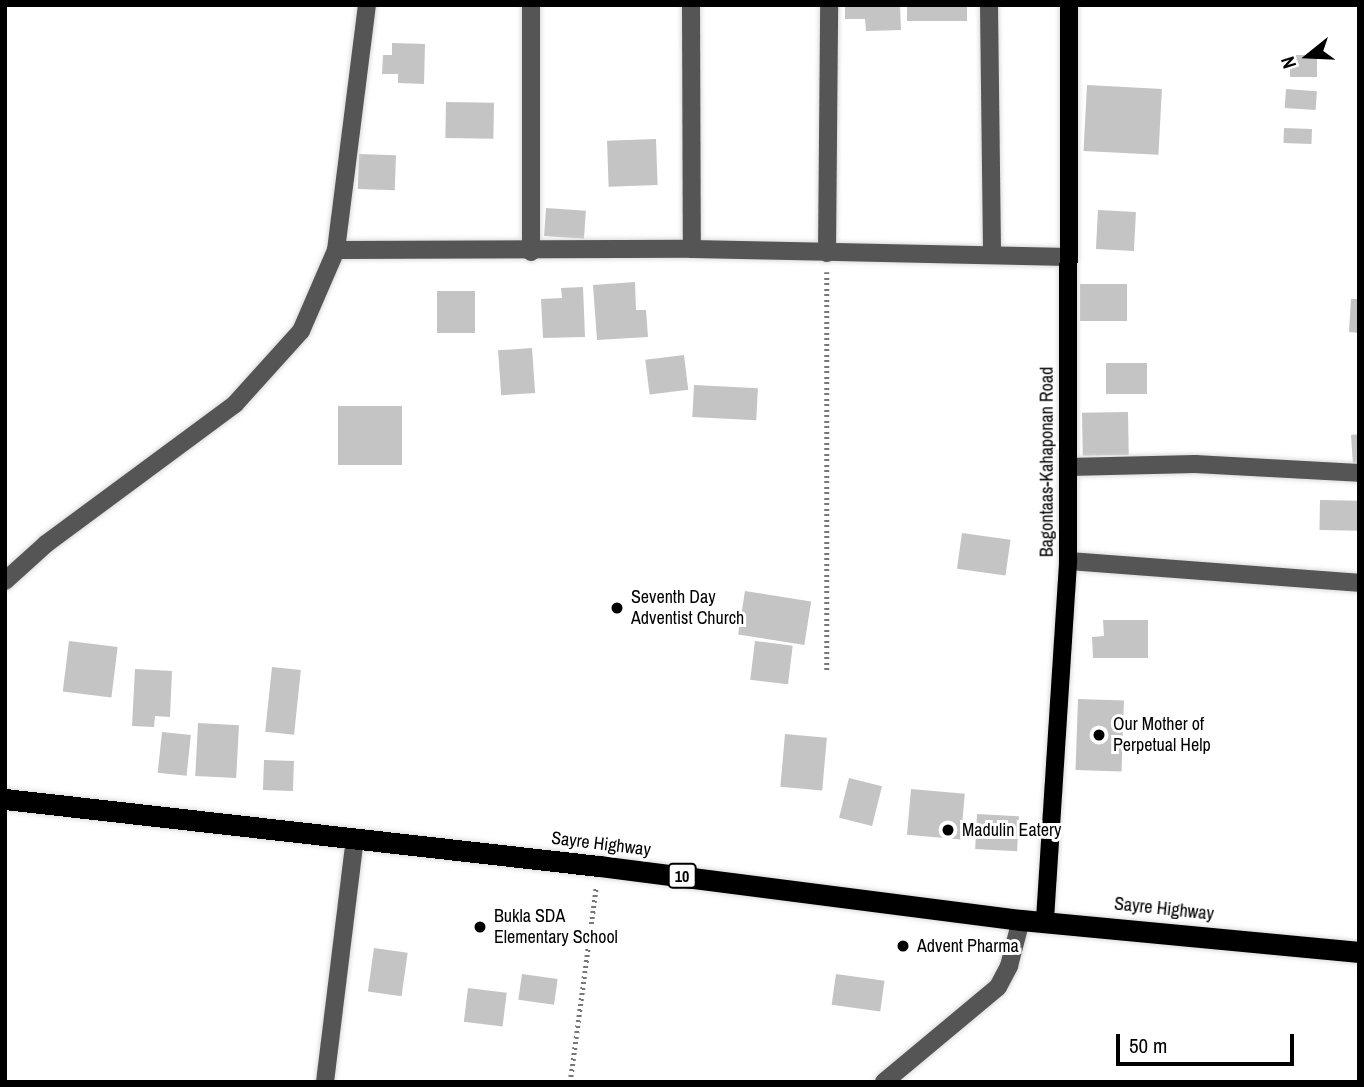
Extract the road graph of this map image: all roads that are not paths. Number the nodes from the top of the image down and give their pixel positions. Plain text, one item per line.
1 (367, 5) edge
2 (531, 5) edge
3 (691, 5) edge
4 (829, 5) edge
5 (989, 5) edge
6 (1069, 5) edge
7 (692, 249) junction
8 (336, 250) junction
9 (531, 251) junction
10 (827, 253) junction
11 (992, 256) junction
12 (1069, 257) junction
13 (1068, 467) junction
14 (1359, 473) edge
15 (1068, 561) junction
16 (5, 580) edge
17 (1359, 583) edge
18 (5, 799) edge
19 (355, 838) junction
20 (1045, 919) junction
21 (1021, 920) junction
22 (1359, 952) edge
23 (326, 1082) edge
24 (884, 1082) edge

1 - 8 street
2 - 9 street
3 - 7 street
4 - 10 street
5 - 11 street
6 - 12 main road, Bagontaas-Kahaponan Road
7 - 9 street
7 - 10 street
8 - 9 street
8 - 16 street
10 - 11 street
11 - 12 street
12 - 13 main road, Bagontaas-Kahaponan Road
13 - 14 street
13 - 15 main road, Bagontaas-Kahaponan Road
15 - 17 street
15 - 20 main road, Bagontaas-Kahaponan Road
18 - 19 highway, Sayre Highway / 10
19 - 21 highway, Sayre Highway / 10
19 - 23 street
20 - 21 highway, Sayre Highway / 10
20 - 22 highway, Sayre Highway / 10
21 - 24 street

